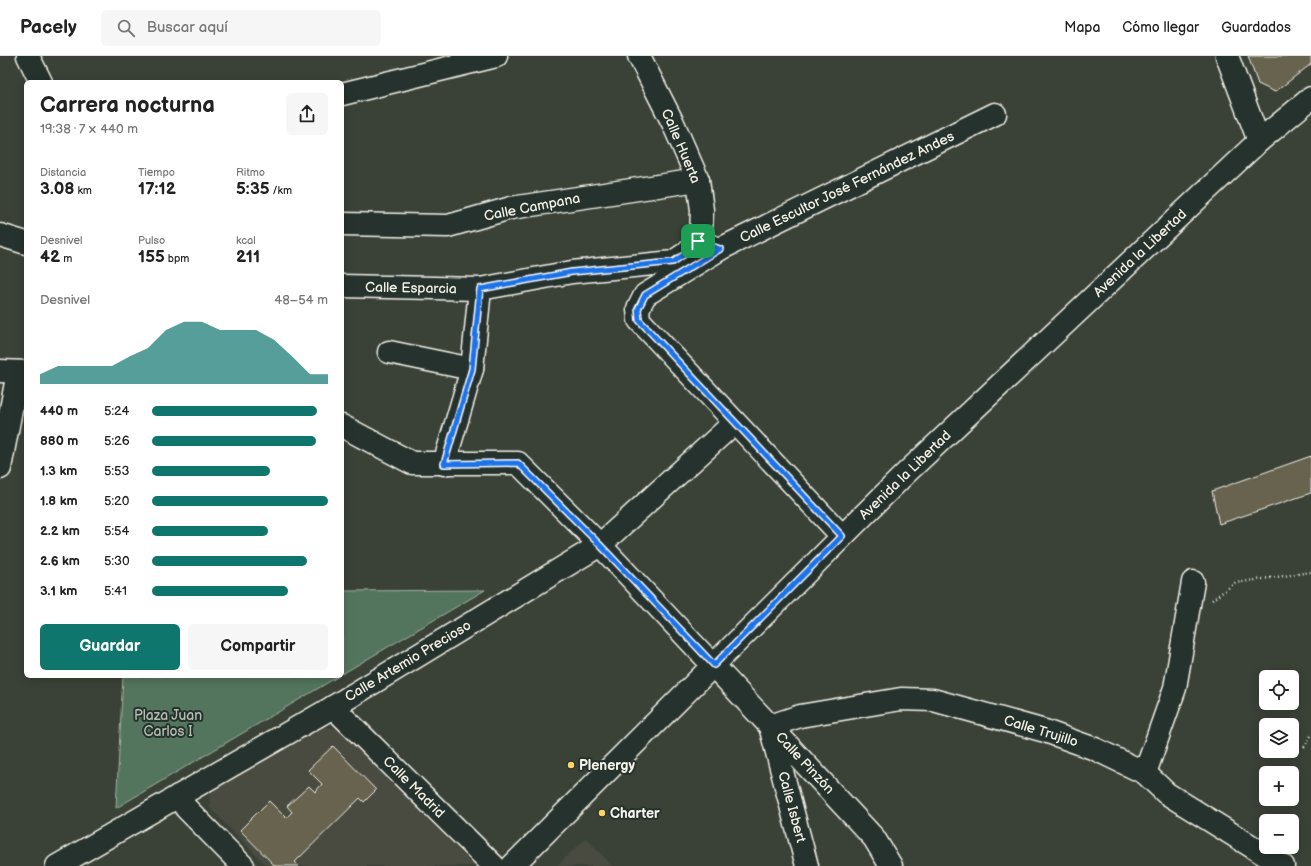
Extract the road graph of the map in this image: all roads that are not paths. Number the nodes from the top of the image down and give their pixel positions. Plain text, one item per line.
1 (28, 56) edge
2 (496, 56) edge
3 (639, 56) edge
4 (1227, 56) edge
5 (40, 80) edge
6 (344, 94) edge
7 (1311, 98) edge
8 (995, 114) dead end
9 (1259, 141) junction
10 (698, 180) junction
11 (344, 224) edge
12 (0, 235) edge
13 (698, 241) junction
14 (24, 242) edge
15 (720, 249) junction
16 (344, 286) edge
17 (480, 289) junction
18 (389, 352) dead end
19 (472, 369) junction
20 (15, 372) edge
21 (734, 423) junction
22 (344, 427) edge
23 (444, 464) junction
24 (0, 468) edge
25 (842, 536) junction
26 (600, 545) junction
27 (1193, 582) dead end
28 (714, 665) junction
29 (333, 707) junction
30 (770, 726) junction
31 (1145, 773) junction
32 (178, 796) junction
33 (57, 866) edge
34 (243, 866) edge
35 (494, 866) edge
36 (512, 866) edge
37 (807, 866) edge
38 (891, 866) edge
39 (1283, 866) edge

1 - 5 street
2 - 6 street
3 - 10 street, Calle Huerta
4 - 9 street
7 - 9 street, Avenida la Libertad
8 - 15 street, Calle Escultor José Fernández Andes
9 - 25 street, Avenida la Libertad
10 - 11 street, Calle Campana
10 - 13 street, Calle Huerta
12 - 14 street
13 - 15 street
13 - 17 street
15 - 21 street, Calle Escultor José Fernández Andes
16 - 17 street, Calle Esparcia
17 - 19 street
18 - 19 street
19 - 23 street
20 - 24 street
21 - 25 street, Calle Escultor José Fernández Andes
21 - 26 street, Calle Artemio Precioso
22 - 23 street, Calle Pinzón
23 - 26 street, Calle Pinzón
25 - 28 street, Avenida la Libertad
26 - 28 street, Calle Pinzón
26 - 29 street, Calle Artemio Precioso
27 - 31 street
28 - 30 street, Calle Pinzón
28 - 36 street, Avenida la Libertad
29 - 32 street, Calle Artemio Precioso
29 - 35 street, Calle Madrid
30 - 31 street, Calle Trujillo
30 - 37 street, Calle Isbert
30 - 38 street, Calle Pinzón
31 - 39 street, Calle Trujillo
32 - 33 street, Calle Artemio Precioso
32 - 34 street

